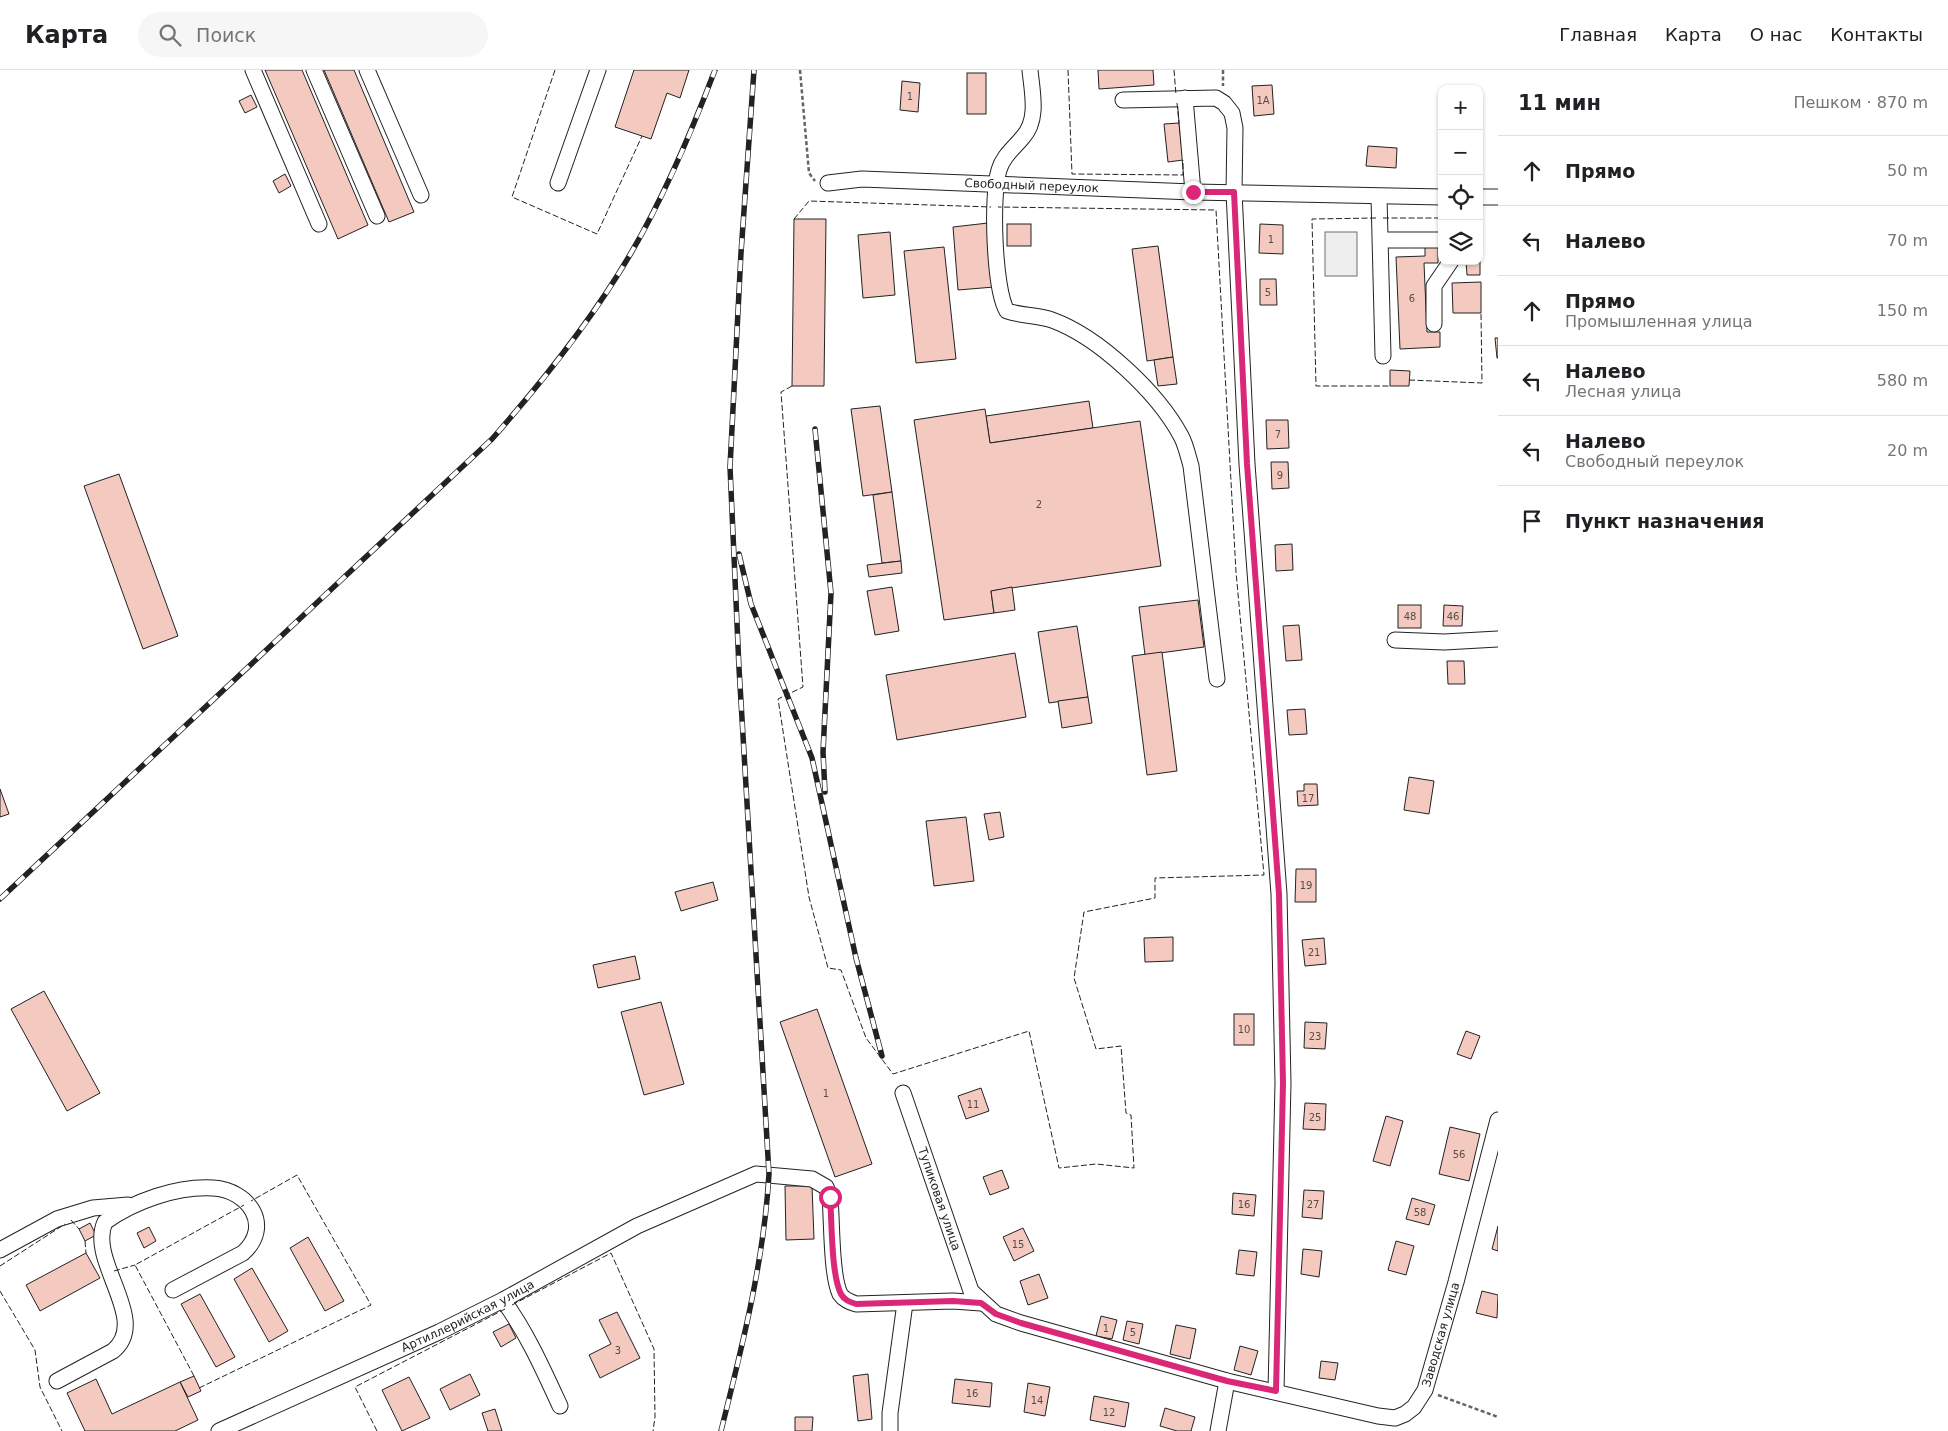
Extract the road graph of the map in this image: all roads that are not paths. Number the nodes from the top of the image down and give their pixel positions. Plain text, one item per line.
1 (253, 70) edge
2 (314, 70) edge
3 (367, 70) edge
4 (598, 70) edge
5 (1030, 70) edge
6 (1185, 98) junction
7 (1124, 100) dead end
8 (558, 183) dead end
9 (828, 183) road end
10 (997, 186) junction
11 (1193, 192) junction
12 (1234, 192) junction
13 (421, 195) dead end
14 (1379, 197) junction
15 (1438, 197) edge
16 (1483, 197) edge
17 (1498, 197) edge
18 (376, 216) dead end
19 (319, 224) dead end
20 (1382, 240) junction
21 (1438, 240) edge
22 (1448, 265) edge
23 (1434, 324) dead end
24 (1383, 356) dead end
25 (1498, 639) edge
26 (1395, 640) dead end
27 (1217, 679) dead end
28 (903, 1093) dead end
29 (1498, 1120) edge
30 (139, 1204) junction
31 (0, 1250) edge
32 (173, 1290) dead end
33 (503, 1300) junction
34 (905, 1303) junction
35 (981, 1303) junction
36 (57, 1381) dead end
37 (1227, 1381) junction
38 (1276, 1391) junction
39 (560, 1406) dead end
40 (250, 1425) edge
41 (219, 1431) edge
42 (890, 1431) edge
43 (1218, 1431) edge

1 - 19 lane
2 - 18 lane
3 - 13 lane
4 - 8 lane
5 - 10 lane
6 - 7 lane
6 - 11 lane
6 - 12 lane
9 - 10 lane, Свободный переулок
10 - 11 lane, Свободный переулок
10 - 27 lane
11 - 12 lane, Свободный переулок
12 - 14 lane, Свободный переулок
12 - 38 lane
14 - 15 lane, Свободный переулок
14 - 20 lane
16 - 17 lane
20 - 21 lane
20 - 24 lane
22 - 23 lane
25 - 26 lane
28 - 35 lane, Тупиковая улица
29 - 38 lane, Заводская улица
30 - 31 lane
30 - 32 lane
30 - 36 lane
33 - 34 lane, Артиллерийская улица
33 - 39 lane
33 - 40 lane, Артиллерийская улица
34 - 35 lane
34 - 42 lane
35 - 37 lane, Заводская улица
37 - 38 lane, Заводская улица
37 - 43 lane
40 - 41 lane, Артиллерийская улица

